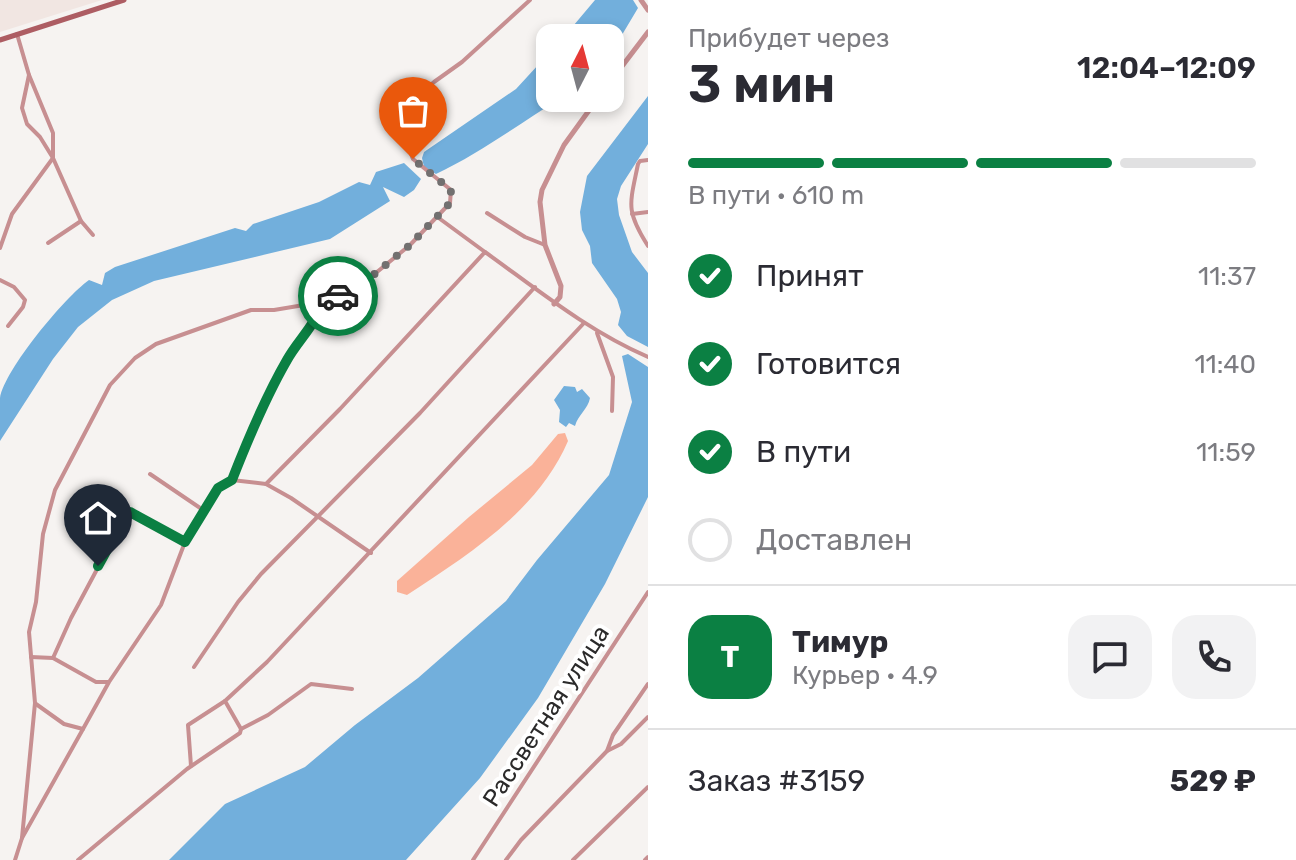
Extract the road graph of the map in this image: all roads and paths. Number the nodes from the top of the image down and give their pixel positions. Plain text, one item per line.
1 (124, 0) edge
2 (530, 0) edge
3 (641, 0) edge
4 (648, 10) edge
5 (648, 32) edge
6 (17, 34) junction
7 (0, 40) edge
8 (624, 64) edge
9 (29, 75) junction
10 (588, 112) edge
11 (53, 158) junction
12 (648, 160) edge
13 (648, 212) edge
14 (487, 213) dead end
15 (632, 214) junction
16 (436, 216) junction
17 (81, 221) junction
18 (93, 235) dead end
19 (48, 243) dead end
20 (545, 245) junction
21 (648, 246) edge
22 (0, 248) edge
23 (485, 252) junction
24 (0, 280) edge
25 (535, 287) junction
26 (322, 302) junction
27 (554, 304) junction
28 (584, 323) junction
29 (8, 326) dead end
30 (597, 331) junction
31 (648, 357) edge
32 (612, 411) dead end
33 (150, 474) dead end
34 (232, 480) junction
35 (266, 484) junction
36 (203, 510) junction
37 (318, 516) junction
38 (185, 542) junction
39 (371, 553) junction
40 (648, 592) edge
41 (31, 657) junction
42 (53, 658) junction
43 (194, 667) dead end
44 (109, 682) junction
45 (648, 684) edge
46 (352, 689) dead end
47 (225, 701) junction
48 (35, 703) junction
49 (648, 717) edge
50 (83, 729) junction
51 (241, 729) junction
52 (607, 751) junction
53 (191, 766) junction
54 (648, 787) edge
55 (22, 838) junction
56 (15, 860) edge
57 (78, 860) edge
58 (473, 860) edge
59 (506, 860) edge
60 (573, 860) edge

1 - 6 main road
2 - 16 street
3 - 4 street
5 - 8 street
6 - 7 main road
6 - 9 street
9 - 11 street
9 - 11 street
10 - 20 street
11 - 17 street
11 - 22 street
12 - 15 street
13 - 15 street
14 - 20 street
15 - 21 street
16 - 23 street
16 - 26 street
17 - 18 street
17 - 19 street
20 - 27 street
23 - 25 street
23 - 35 street
24 - 29 street
25 - 27 street
25 - 37 street
26 - 34 street
26 - 41 street
27 - 28 street
28 - 30 street
28 - 39 street
30 - 31 street
30 - 32 street
33 - 36 street
34 - 35 street
34 - 36 street
35 - 37 street
36 - 38 street
37 - 39 street
37 - 43 street
38 - 42 street
38 - 44 street
39 - 47 street
40 - 58 street, Рассветная улица
41 - 42 street
41 - 48 street
42 - 44 street
44 - 50 street
45 - 52 street
46 - 51 street
47 - 51 street
47 - 53 street
48 - 50 street
48 - 55 street
49 - 52 street
50 - 55 street
51 - 53 street
52 - 59 street
53 - 57 street
54 - 60 street
55 - 56 street

